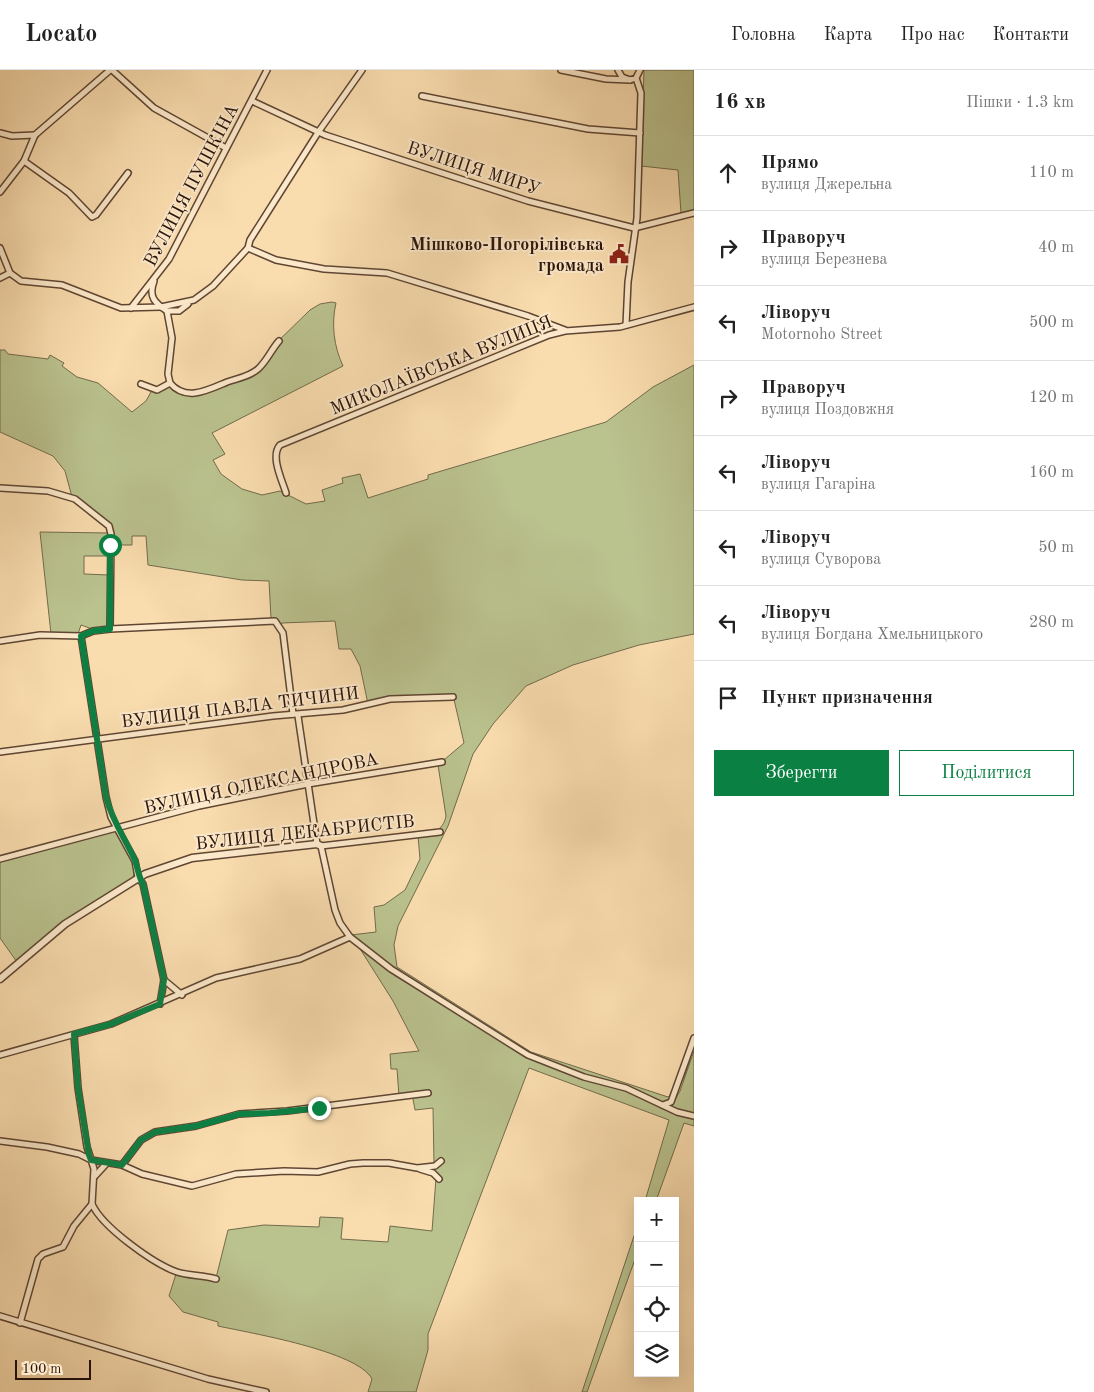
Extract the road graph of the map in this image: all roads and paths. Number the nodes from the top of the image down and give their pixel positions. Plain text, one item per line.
1 (111, 70) edge
2 (267, 70) edge
3 (362, 70) edge
4 (561, 70) edge
5 (618, 70) edge
6 (640, 70) edge
7 (636, 78) junction
8 (630, 80) junction
9 (422, 96) dead end
10 (252, 101) junction
11 (319, 131) junction
12 (0, 132) edge
13 (640, 133) junction
14 (36, 135) junction
15 (226, 148) junction
16 (24, 161) junction
17 (128, 173) dead end
18 (0, 192) edge
19 (694, 213) edge
20 (634, 228) junction
21 (0, 248) edge
22 (248, 248) junction
23 (10, 273) junction
24 (0, 278) edge
25 (154, 281) junction
26 (190, 302) junction
27 (161, 307) junction
28 (694, 307) edge
29 (131, 308) junction
30 (167, 311) junction
31 (626, 325) junction
32 (566, 330) junction
33 (279, 341) dead end
34 (170, 383) junction
35 (141, 384) dead end
36 (0, 488) edge
37 (286, 493) dead end
38 (110, 629) junction
39 (81, 636) junction
40 (0, 641) edge
41 (453, 697) dead end
42 (296, 715) junction
43 (98, 739) junction
44 (0, 752) edge
45 (442, 762) dead end
46 (308, 784) junction
47 (117, 827) junction
48 (440, 832) dead end
49 (319, 845) junction
50 (0, 859) edge
51 (138, 877) junction
52 (350, 937) junction
53 (0, 978) edge
54 (164, 980) junction
55 (182, 994) junction
56 (160, 1004) junction
57 (74, 1034) junction
58 (694, 1038) edge
59 (0, 1055) edge
60 (428, 1093) dead end
61 (670, 1106) junction
62 (694, 1116) edge
63 (0, 1141) edge
64 (91, 1160) junction
65 (442, 1161) dead end
66 (106, 1164) junction
67 (122, 1165) junction
68 (417, 1168) junction
69 (95, 1177) junction
70 (439, 1179) dead end
71 (92, 1204) junction
72 (216, 1279) dead end
73 (0, 1316) edge
74 (20, 1323) junction
75 (266, 1392) edge

1 - 14 street
1 - 15 street
2 - 10 street, ВУЛИЦЯ ПУШКІНА
3 - 11 street
4 - 8 street
5 - 8 street
6 - 7 street
7 - 8 street
7 - 13 street
9 - 13 street
10 - 11 street, ВУЛИЦЯ МИРУ
10 - 15 street, ВУЛИЦЯ ПУШКІНА
11 - 20 street, ВУЛИЦЯ МИРУ
11 - 22 street
12 - 14 street
13 - 20 street
14 - 16 street
15 - 25 street, ВУЛИЦЯ ПУШКІНА
16 - 17 street
16 - 18 street
19 - 20 street, ВУЛИЦЯ МИРУ
20 - 31 street
21 - 23 street
22 - 26 street
22 - 32 street
23 - 24 street
23 - 29 street
25 - 27 street
25 - 29 street, ВУЛИЦЯ ПУШКІНА
26 - 27 street
26 - 30 street
27 - 29 street
27 - 30 street
28 - 31 street, МИКОЛАЇВСЬКА ВУЛИЦЯ
30 - 34 street
31 - 32 street, МИКОЛАЇВСЬКА ВУЛИЦЯ
32 - 37 street, МИКОЛАЇВСЬКА ВУЛИЦЯ
33 - 34 street
34 - 35 street
36 - 38 street
38 - 39 street
38 - 42 street
39 - 40 street
39 - 43 street
41 - 42 street, ВУЛИЦЯ ПАВЛА ТИЧИНИ
42 - 43 street, ВУЛИЦЯ ПАВЛА ТИЧИНИ
42 - 46 street
43 - 44 street, ВУЛИЦЯ ПАВЛА ТИЧИНИ
43 - 47 street
45 - 46 street, ВУЛИЦЯ ОЛЕКСАНДРОВА
46 - 47 street, ВУЛИЦЯ ОЛЕКСАНДРОВА
46 - 49 street
47 - 50 street, ВУЛИЦЯ ОЛЕКСАНДРОВА
47 - 51 street
48 - 49 street, ВУЛИЦЯ ДЕКАБРИСТІВ
49 - 51 street, ВУЛИЦЯ ДЕКАБРИСТІВ
49 - 52 street
51 - 53 street, ВУЛИЦЯ ДЕКАБРИСТІВ
51 - 54 street
52 - 55 street
52 - 61 street
54 - 55 street
54 - 56 street
55 - 56 street
56 - 57 street
57 - 59 street
57 - 64 street
58 - 61 street
60 - 67 street
61 - 62 street
63 - 64 street
64 - 66 street
64 - 69 street
65 - 68 street
66 - 67 street
66 - 69 street
67 - 68 street
68 - 70 street
69 - 71 street
71 - 72 street
71 - 74 street
73 - 74 street
74 - 75 street

